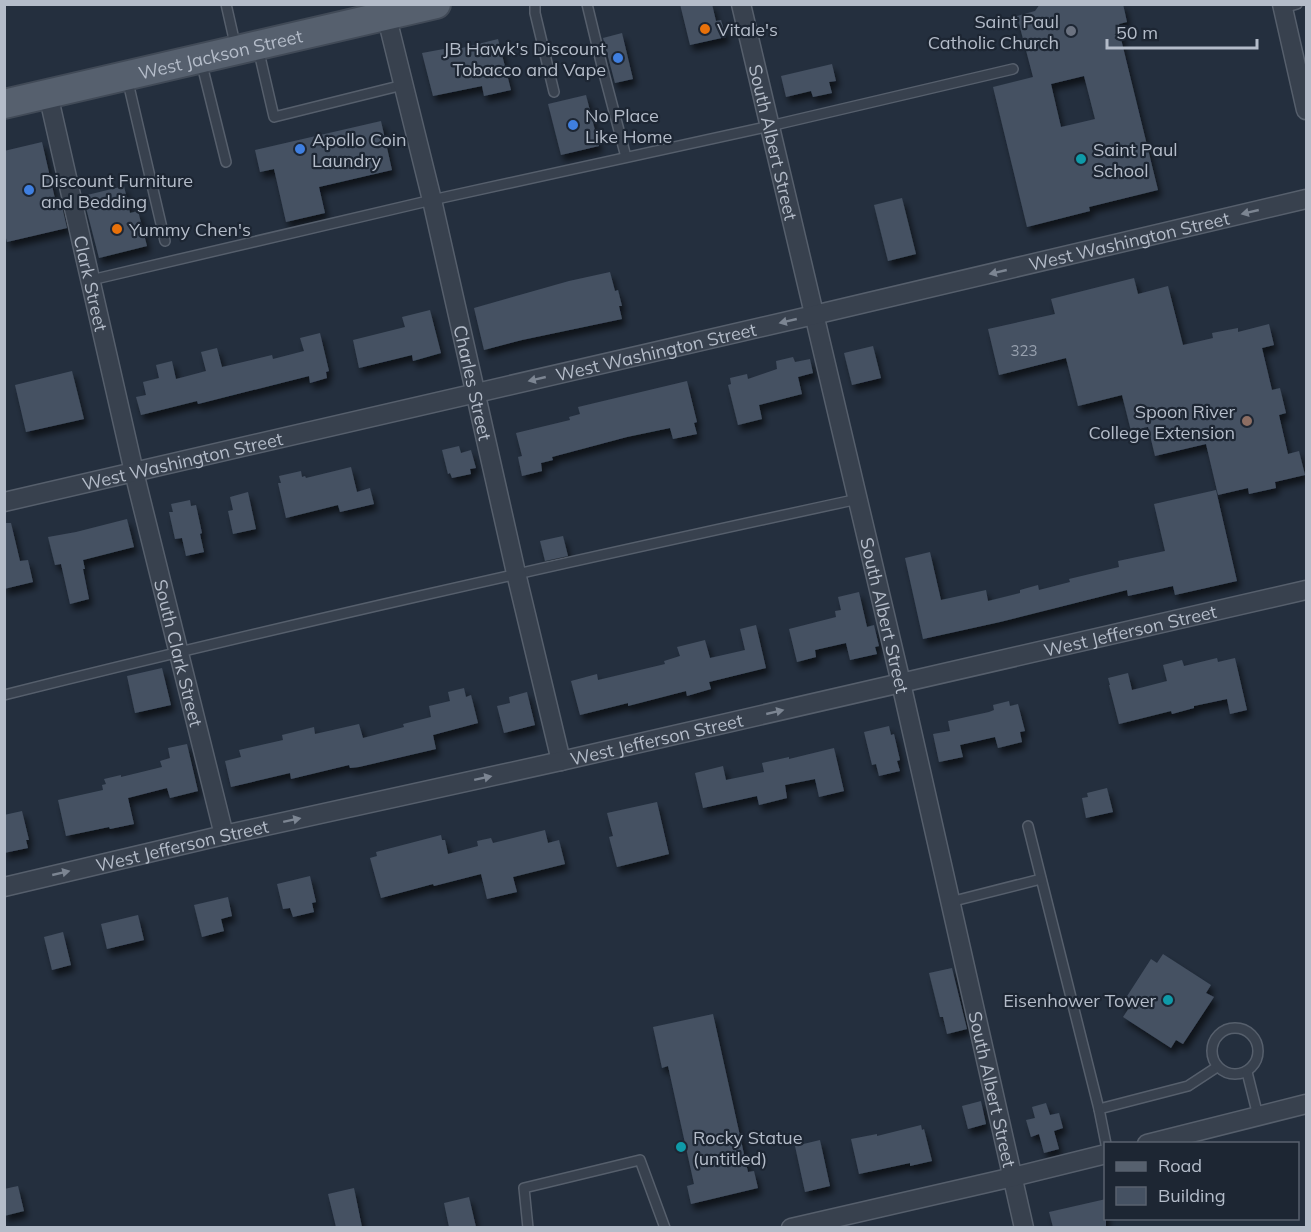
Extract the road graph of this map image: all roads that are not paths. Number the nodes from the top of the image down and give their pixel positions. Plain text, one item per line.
1 (226, 4) edge
2 (436, 4) edge
3 (535, 4) edge
4 (587, 4) edge
5 (741, 4) edge
6 (1287, 6) edge
7 (385, 10) edge
8 (247, 48) junction
9 (201, 58) junction
10 (1013, 69) dead end
11 (126, 76) junction
12 (403, 85) junction
13 (554, 92) dead end
14 (48, 94) junction
15 (4, 104) edge
16 (1306, 110) edge
17 (770, 126) junction
18 (626, 157) junction
19 (226, 162) dead end
20 (1306, 199) edge
21 (432, 200) junction
22 (165, 241) dead end
23 (91, 280) junction
24 (814, 315) junction
25 (476, 392) junction
26 (134, 472) junction
27 (858, 499) junction
28 (4, 502) edge
29 (516, 573) junction
30 (1306, 590) edge
31 (179, 651) junction
32 (901, 683) junction
33 (4, 695) edge
34 (561, 761) junction
35 (1028, 826) dead end
36 (224, 835) junction
37 (1041, 879) junction
38 (4, 887) edge
39 (950, 902) junction
40 (1217, 1067) junction
41 (1247, 1072) junction
42 (1306, 1104) edge
43 (1099, 1109) junction
44 (1258, 1116) junction
45 (1106, 1142) edge
46 (1151, 1142) edge
47 (1104, 1154) edge
48 (1013, 1177) junction
49 (528, 1227) edge
50 (665, 1227) edge
51 (791, 1227) edge
52 (1024, 1227) edge

1 - 8 lane
2 - 7 main road, West Jackson Street
3 - 13 lane
4 - 18 lane
5 - 17 street, South Albert Street
6 - 16 street
7 - 8 main road, West Jackson Street
7 - 12 street, Charles Street
8 - 9 main road, West Jackson Street
8 - 12 lane
9 - 11 main road, West Jackson Street
9 - 19 lane
10 - 17 lane
11 - 14 main road, West Jackson Street
11 - 22 lane
12 - 21 street, Charles Street
14 - 15 main road, West Jackson Street
14 - 23 street, Clark Street
17 - 18 lane
17 - 24 street, South Albert Street
18 - 21 lane
20 -> 24 street, West Washington Street
21 - 23 lane
21 - 25 street, Charles Street
23 - 26 street, Clark Street
24 -> 25 street, West Washington Street
24 - 27 street, South Albert Street
25 - 26 street, West Washington Street
25 - 29 street, Charles Street
26 - 28 street, West Washington Street
26 - 31 street, South Clark Street
27 - 29 lane
27 - 32 street, South Albert Street
29 - 31 lane
29 - 34 street, Charles Street
30 - 32 street, West Jefferson Street
31 - 33 lane
31 - 36 street, South Clark Street
34 -> 32 street, West Jefferson Street
32 - 39 street, South Albert Street
36 -> 34 street, West Jefferson Street
35 - 37 lane
38 -> 36 street, West Jefferson Street
37 - 39 lane
37 - 43 lane
39 - 48 street, South Albert Street
40 - 41 lane
40 - 41 lane
40 - 43 lane
41 - 44 lane
42 - 44 street
43 - 45 lane
44 - 46 street
47 - 48 street
48 - 51 street
48 - 52 street, South Albert Street
49 - 50 lane

